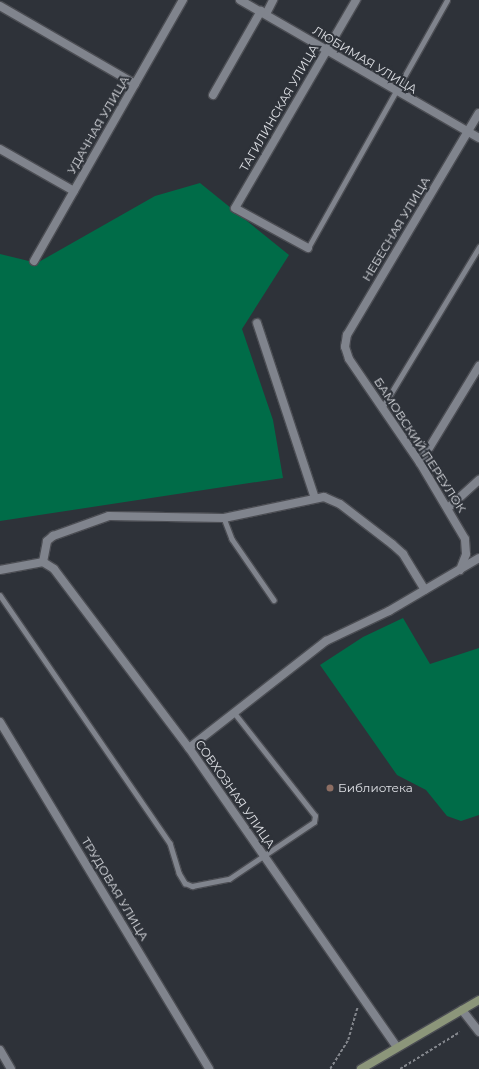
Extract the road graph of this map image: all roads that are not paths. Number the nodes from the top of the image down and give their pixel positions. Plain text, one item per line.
1 (183, 0) edge
2 (240, 0) edge
3 (273, 0) edge
4 (356, 0) edge
5 (446, 0) edge
6 (0, 6) edge
7 (263, 12) junction
8 (326, 50) junction
9 (135, 84) junction
10 (395, 92) junction
11 (213, 96) dead end
12 (479, 113) edge
13 (468, 131) junction
14 (479, 138) edge
15 (0, 149) edge
16 (74, 191) junction
17 (479, 247) edge
18 (308, 248) joint
19 (34, 261) dead end
20 (257, 323) dead end
21 (348, 359) joint
22 (479, 366) edge
23 (382, 408) junction
24 (420, 463) junction
25 (479, 480) edge
26 (315, 498) junction
27 (448, 508) junction
28 (224, 518) junction
29 (478, 560) edge
30 (43, 562) junction
31 (0, 570) edge
32 (460, 570) junction
33 (425, 590) junction
34 (0, 595) edge
35 (274, 600) dead end
36 (234, 713) junction
37 (0, 722) edge
38 (188, 748) junction
39 (264, 857) junction
40 (479, 1000) edge
41 (462, 1010) junction
42 (479, 1032) edge
43 (397, 1048) junction
44 (0, 1050) edge
45 (11, 1069) edge
46 (209, 1069) edge
47 (361, 1069) edge

1 - 9 street, УДАЧНАЯ УЛИЦА
2 - 7 street, ЛЮБИМАЯ УЛИЦА
3 - 7 street
4 - 8 street, ТАГИЛИНСКАЯ УЛИЦА
5 - 10 lane
6 - 9 street
7 - 8 street, ЛЮБИМАЯ УЛИЦА
7 - 11 street
8 - 10 street, ЛЮБИМАЯ УЛИЦА
8 - 18 street, ТАГИЛИНСКАЯ УЛИЦА
9 - 16 street, УДАЧНАЯ УЛИЦА
10 - 13 street, ЛЮБИМАЯ УЛИЦА
10 - 18 lane
12 - 13 street, НЕБЕСНАЯ УЛИЦА
13 - 14 street, ЛЮБИМАЯ УЛИЦА
13 - 21 street, НЕБЕСНАЯ УЛИЦА
15 - 16 street
16 - 19 street, УДАЧНАЯ УЛИЦА
17 - 23 lane
20 - 26 street
21 - 23 street, БАМОВСКИЙ ПЕРЕУЛОК
22 - 24 street
23 - 24 street, БАМОВСКИЙ ПЕРЕУЛОК
24 - 27 street, БАМОВСКИЙ ПЕРЕУЛОК
25 - 27 street
26 - 28 street
26 - 33 street
27 - 32 street, БАМОВСКИЙ ПЕРЕУЛОК
28 - 30 street
28 - 35 lane
29 - 32 street
30 - 31 street
30 - 38 street, СОВХОЗНАЯ УЛИЦА
32 - 33 street
33 - 36 street
34 - 39 lane
36 - 38 street
36 - 39 lane
37 - 46 street, ТРУДОВАЯ УЛИЦА
38 - 39 street, СОВХОЗНАЯ УЛИЦА
39 - 43 street, СОВХОЗНАЯ УЛИЦА
40 - 41 main road
41 - 42 street
41 - 43 main road
43 - 47 main road
44 - 45 street

